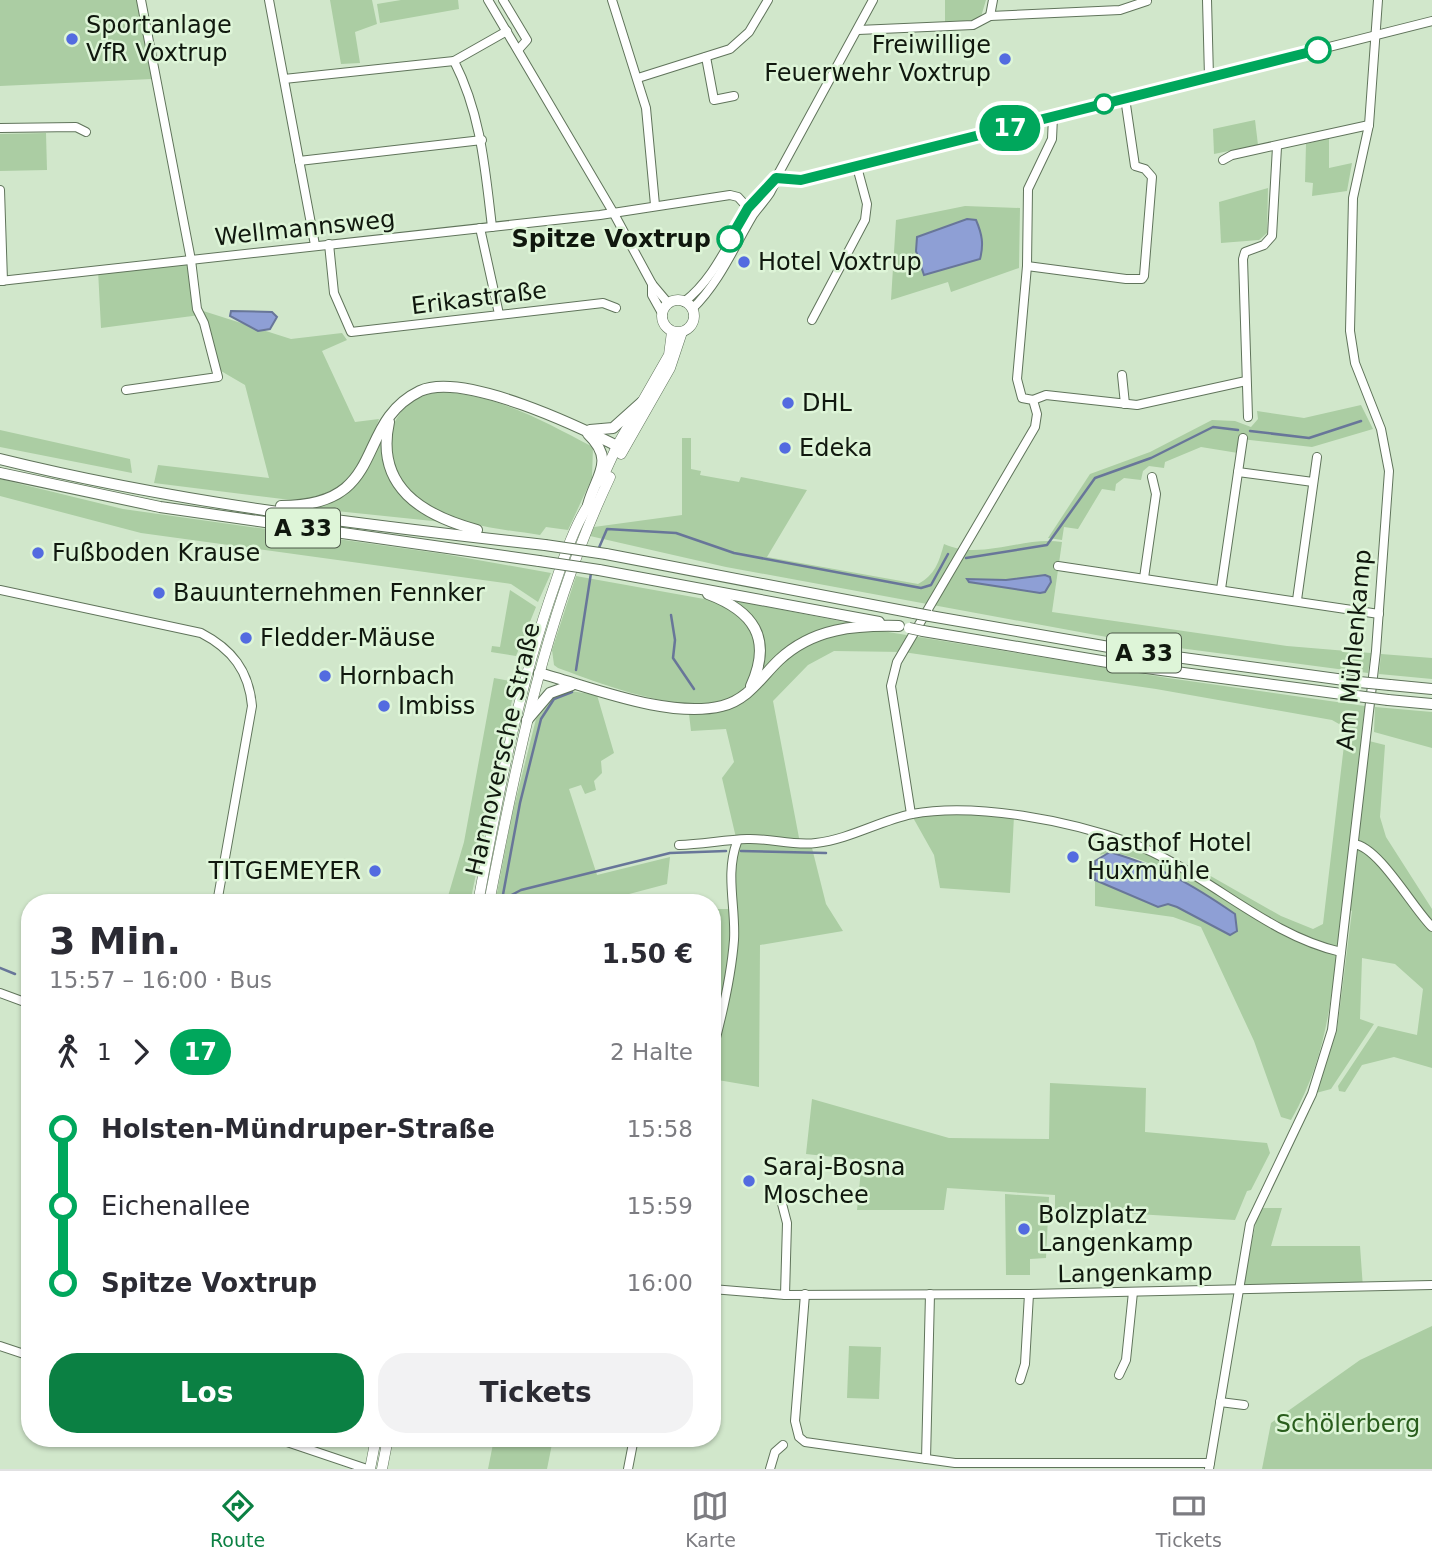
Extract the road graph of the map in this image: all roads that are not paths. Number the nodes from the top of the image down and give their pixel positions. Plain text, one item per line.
1 (141, 0) edge
2 (269, 0) edge
3 (488, 0) edge
4 (503, 0) edge
5 (612, 0) edge
6 (768, 0) edge
7 (873, 0) edge
8 (993, 0) edge
9 (1207, 0) edge
10 (1378, 0) edge
11 (1147, 1) edge
12 (990, 16) junction
13 (1432, 21) edge
14 (858, 30) junction
15 (507, 32) junction
16 (1378, 34) junction
17 (518, 50) junction
18 (706, 57) junction
19 (454, 61) junction
20 (1209, 77) junction
21 (638, 78) junction
22 (284, 79) junction
23 (734, 96) dead end
24 (1125, 98) junction
25 (1054, 117) junction
26 (1369, 125) junction
27 (0, 128) edge
28 (86, 132) dead end
29 (482, 140) junction
30 (1277, 147) junction
31 (1223, 160) dead end
32 (299, 161) junction
33 (857, 167) junction
34 (776, 178) junction
35 (0, 190) edge
36 (655, 205) junction
37 (748, 208) junction
38 (613, 212) junction
39 (492, 227) junction
40 (480, 229) junction
41 (329, 244) junction
42 (315, 245) junction
43 (191, 260) junction
44 (1027, 266) junction
45 (1, 281) edge
46 (688, 305) junction
47 (616, 307) dead end
48 (665, 308) junction
49 (499, 314) junction
50 (812, 320) dead end
51 (677, 332) junction
52 (1122, 375) dead end
53 (1246, 381) junction
54 (126, 390) dead end
55 (1033, 400) junction
56 (642, 402) junction
57 (1125, 404) junction
58 (390, 416) junction
59 (1248, 417) dead end
60 (580, 429) junction
61 (1243, 438) dead end
62 (620, 448) junction
63 (1317, 457) dead end
64 (0, 459) edge
65 (0, 472) edge
66 (1238, 472) junction
67 (1152, 477) dead end
68 (1313, 482) junction
69 (588, 505) junction
70 (239, 506) junction
71 (518, 542) junction
72 (1058, 566) dead end
73 (1144, 578) junction
74 (685, 586) junction
75 (1221, 589) junction
76 (0, 590) edge
77 (1297, 600) junction
78 (1379, 614) junction
79 (904, 627) junction
80 (527, 670) junction
81 (539, 673) junction
82 (578, 684) junction
83 (1432, 689) edge
84 (748, 693) junction
85 (1432, 704) edge
86 (527, 720) junction
87 (911, 814) junction
88 (737, 842) junction
89 (1354, 844) junction
90 (679, 845) dead end
91 (219, 894) edge
92 (480, 894) edge
93 (491, 894) edge
94 (1432, 927) edge
95 (1341, 952) junction
96 (0, 993) edge
97 (21, 1001) edge
98 (721, 1022) edge
99 (780, 1196) dead end
100 (1432, 1285) edge
101 (721, 1290) edge
102 (1133, 1292) junction
103 (1236, 1292) junction
104 (805, 1294) junction
105 (930, 1294) junction
106 (1030, 1294) junction
107 (785, 1295) junction
108 (0, 1346) edge
109 (21, 1353) edge
110 (1119, 1375) dead end
111 (1020, 1380) dead end
112 (1220, 1402) junction
113 (1244, 1405) dead end
114 (783, 1445) dead end
115 (302, 1447) edge
116 (374, 1447) edge
117 (386, 1447) edge
118 (632, 1447) edge
119 (926, 1460) junction
120 (955, 1466) edge
121 (1038, 1466) edge
122 (1122, 1466) edge
123 (1210, 1466) edge
124 (369, 1469) edge
125 (382, 1469) edge
126 (628, 1469) edge
127 (770, 1469) edge

1 - 43 street
2 - 22 street
3 - 15 street
4 - 17 street
5 - 21 street
6 - 18 street
7 - 14 street
8 - 12 street
9 - 20 street
10 - 16 street, Am Mühlenkamp
11 - 12 street
12 - 14 street
13 - 16 street
14 - 34 street
15 - 17 street
15 - 19 street
16 - 20 street
16 - 26 street, Am Mühlenkamp
17 - 38 street
18 - 21 street
18 - 23 street
19 - 22 street
19 - 29 street
20 - 24 street
21 - 36 street
22 - 32 street
24 - 25 street
24 - 44 street
25 - 33 street
25 - 44 street
26 - 30 street
26 - 78 street, Am Mühlenkamp
27 - 28 street
29 - 32 street
29 - 39 street
30 - 31 street
30 - 53 street
32 - 42 street
33 - 34 street
33 - 50 street
34 - 37 street
34 - 46 street
35 - 45 street
36 - 37 street, Wellmannsweg
36 - 38 street, Wellmannsweg
37 - 46 street
38 - 39 street, Wellmannsweg
38 - 48 street
39 - 40 street, Wellmannsweg
40 - 41 street, Wellmannsweg
40 - 49 street
41 - 42 street, Wellmannsweg
41 - 49 street, Erikastraße
42 - 43 street, Wellmannsweg
43 - 45 street, Wellmannsweg
43 - 54 street
44 - 55 street
46 - 48 main road
46 - 51 main road
47 - 49 street, Erikastraße
48 - 51 main road
51 - 56 main road
51 - 62 main road
52 - 57 street
53 - 57 street
53 - 59 street
55 - 57 street
55 - 87 street
56 - 60 highway
56 - 62 main road
58 - 60 highway
58 - 70 highway
58 - 71 highway
60 - 62 highway
60 - 69 highway
61 - 66 street
62 - 69 main road, Hannoversche Straße
62 - 81 main road, Hannoversche Straße
63 - 68 street
64 - 70 highway, A 33
65 - 74 highway, A 33, bridge
66 - 68 street
66 - 75 street
67 - 73 street
68 - 77 street
69 - 80 main road, Hannoversche Straße
70 - 71 highway, A 33
71 - 83 highway, A 33, bridge
72 - 73 street
73 - 75 street
74 - 79 highway, A 33
74 - 84 highway
75 - 77 street
76 - 91 street
77 - 78 street
78 - 89 street, Am Mühlenkamp
79 - 84 highway
79 - 85 highway, A 33, bridge
80 - 81 main road
80 - 92 main road, Hannoversche Straße
81 - 82 highway
81 - 86 main road, Hannoversche Straße
82 - 84 highway
82 - 86 highway
86 - 93 main road, Hannoversche Straße
87 - 88 street
87 - 95 street
88 - 90 street
88 - 98 street
89 - 94 street
89 - 95 street, Am Mühlenkamp
95 - 103 street, Am Mühlenkamp
96 - 97 street
99 - 107 street
100 - 103 street, Langenkamp
101 - 107 street, Langenkamp
102 - 103 street, Langenkamp
102 - 106 street, Langenkamp
102 - 110 street
103 - 112 street, Am Mühlenkamp
104 - 105 street, Langenkamp
104 - 107 street, Langenkamp
104 - 119 street
105 - 106 street, Langenkamp
105 - 119 street
106 - 111 street
108 - 109 street
112 - 113 street
112 - 123 street, Am Mühlenkamp
114 - 127 street
115 - 124 street
116 - 124 main road
117 - 125 main road
118 - 126 street
119 - 120 street
120 - 121 street
121 - 122 street
122 - 123 street

